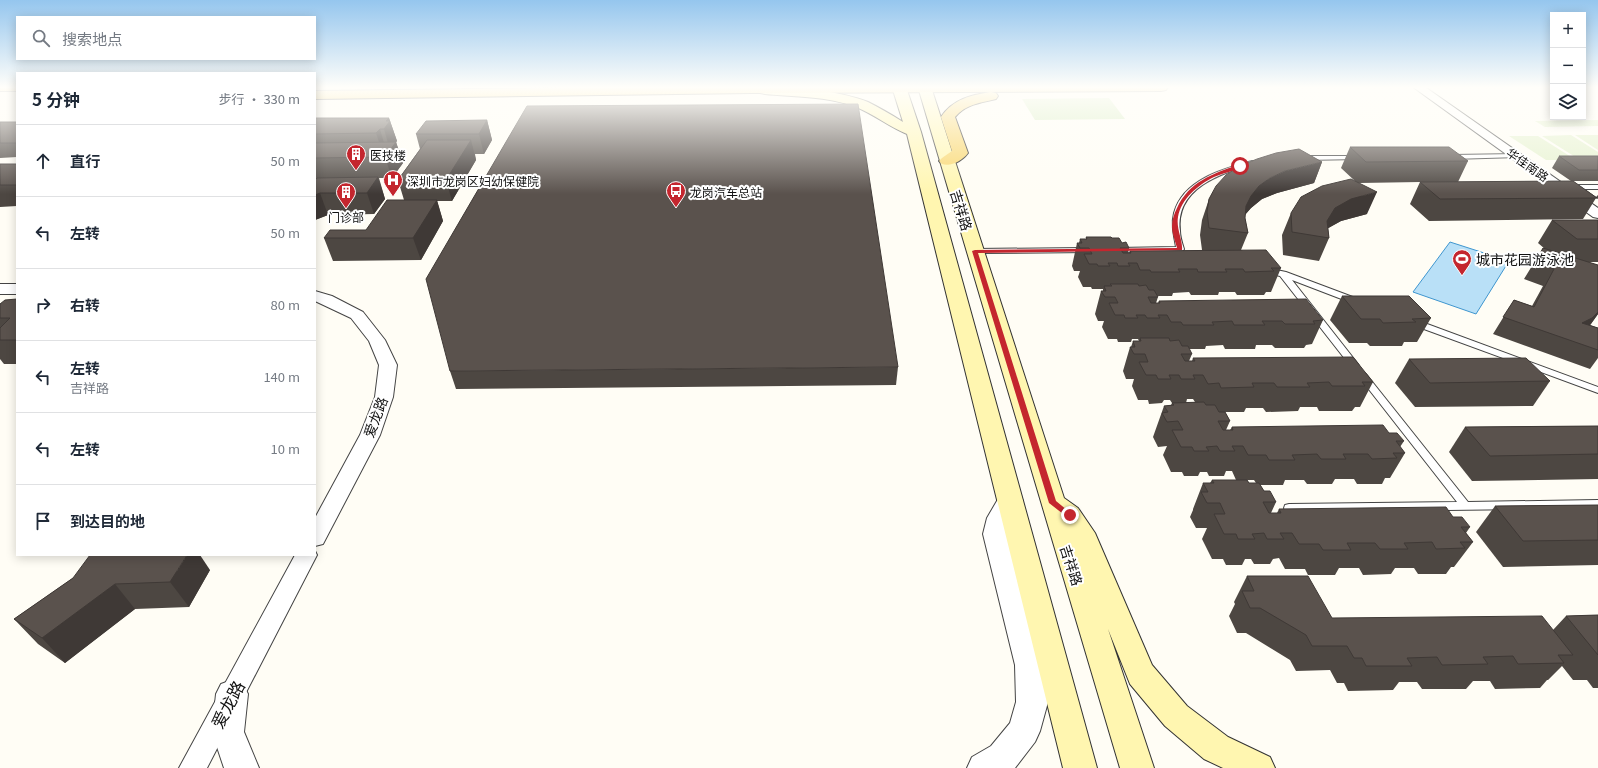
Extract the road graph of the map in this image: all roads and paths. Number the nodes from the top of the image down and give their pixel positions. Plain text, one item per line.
1 (894, 123) edge
2 (911, 123) edge
3 (935, 123) edge
4 (950, 123) edge
5 (1469, 123) edge
6 (914, 132) junction
7 (1517, 156) junction
8 (1447, 157) edge
9 (1300, 158) edge
10 (1369, 158) edge
11 (947, 161) junction
12 (1262, 162) edge
13 (1560, 187) junction
14 (1598, 187) edge
15 (1598, 214) edge
16 (1093, 250) edge
17 (1109, 250) edge
18 (975, 251) junction
19 (1261, 269) edge
20 (1283, 274) junction
21 (0, 289) edge
22 (16, 289) edge
23 (316, 296) edge
24 (1365, 304) edge
25 (1410, 321) edge
26 (1598, 390) edge
27 (1010, 501) junction
28 (1053, 503) junction
29 (1598, 504) edge
30 (1465, 505) junction
31 (1289, 508) edge
32 (316, 536) edge
33 (305, 556) edge
34 (232, 694) junction
35 (193, 768) edge
36 (242, 768) edge
37 (984, 768) edge
38 (1080, 768) edge
39 (1137, 768) edge
40 (1258, 768) edge

1 - 6 main road
2 - 6 main road, 吉祥路
3 - 11 main road, 吉祥路
4 - 11 main road
5 - 7 street, 华佳南路
6 - 27 main road, 吉祥路
7 - 8 lane
7 - 13 street, 华佳南路
9 - 10 lane
11 - 18 main road, 吉祥路
12 - 17 lane
13 - 14 lane
13 - 15 street, 华佳南路
16 - 18 lane
18 - 28 main road, 吉祥路
19 - 20 lane
20 - 24 lane
20 - 30 lane
21 - 22 street
23 - 32 street, 爱龙路
25 - 26 lane
27 - 37 street
27 - 38 main road, 吉祥路
28 - 39 main road, 吉祥路
28 - 40 main road
29 - 30 lane
30 - 31 lane
33 - 34 street, 爱龙路
34 - 35 street, 爱龙路
34 - 36 street

